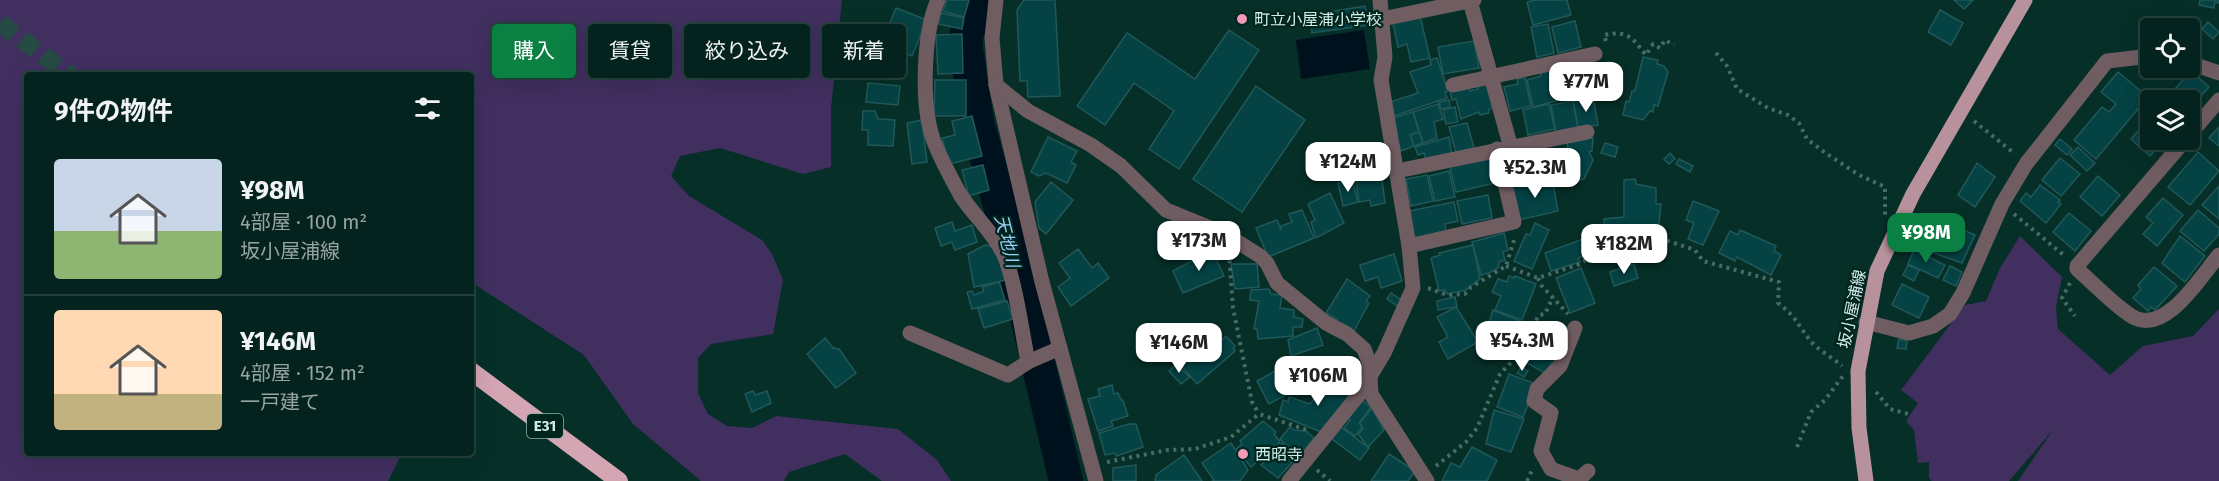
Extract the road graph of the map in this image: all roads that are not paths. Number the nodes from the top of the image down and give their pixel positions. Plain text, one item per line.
1 (938, 0) edge
2 (996, 0) edge
3 (1380, 0) edge
4 (2025, 0) edge
5 (1472, 1) edge
6 (1382, 19) junction
7 (1596, 54) road end
8 (2140, 58) edge
9 (2200, 66) edge
10 (2219, 73) edge
11 (1490, 77) junction
12 (996, 85) junction
13 (1453, 85) dead end
14 (2219, 100) edge
15 (2200, 122) edge
16 (1587, 132) dead end
17 (1504, 148) junction
18 (2177, 150) edge
19 (1397, 171) junction
20 (1409, 246) junction
21 (2219, 255) edge
22 (1866, 322) junction
23 (1575, 328) dead end
24 (910, 333) dead end
25 (1060, 348) junction
26 (1028, 362) junction
27 (474, 373) edge
28 (1369, 376) junction
29 (1582, 477) edge
30 (1425, 478) edge
31 (619, 481) edge
32 (1096, 481) edge
33 (1289, 481) edge
34 (1866, 481) edge

1 - 26 street
2 - 12 street
3 - 6 street
4 - 22 main road, 坂小屋浦線
5 - 6 street
5 - 11 street
6 - 19 street
7 - 11 street
8 - 22 street
9 - 10 street
11 - 13 street
11 - 17 street
12 - 25 street
12 - 28 street
14 - 15 street
16 - 17 street
17 - 19 street
17 - 20 street
18 - 21 street
19 - 20 street
20 - 28 street
22 - 34 main road, 坂小屋浦線
23 - 29 street
24 - 26 street
25 - 26 street
25 - 32 street
27 - 31 highway, E31
28 - 30 street
28 - 33 street

